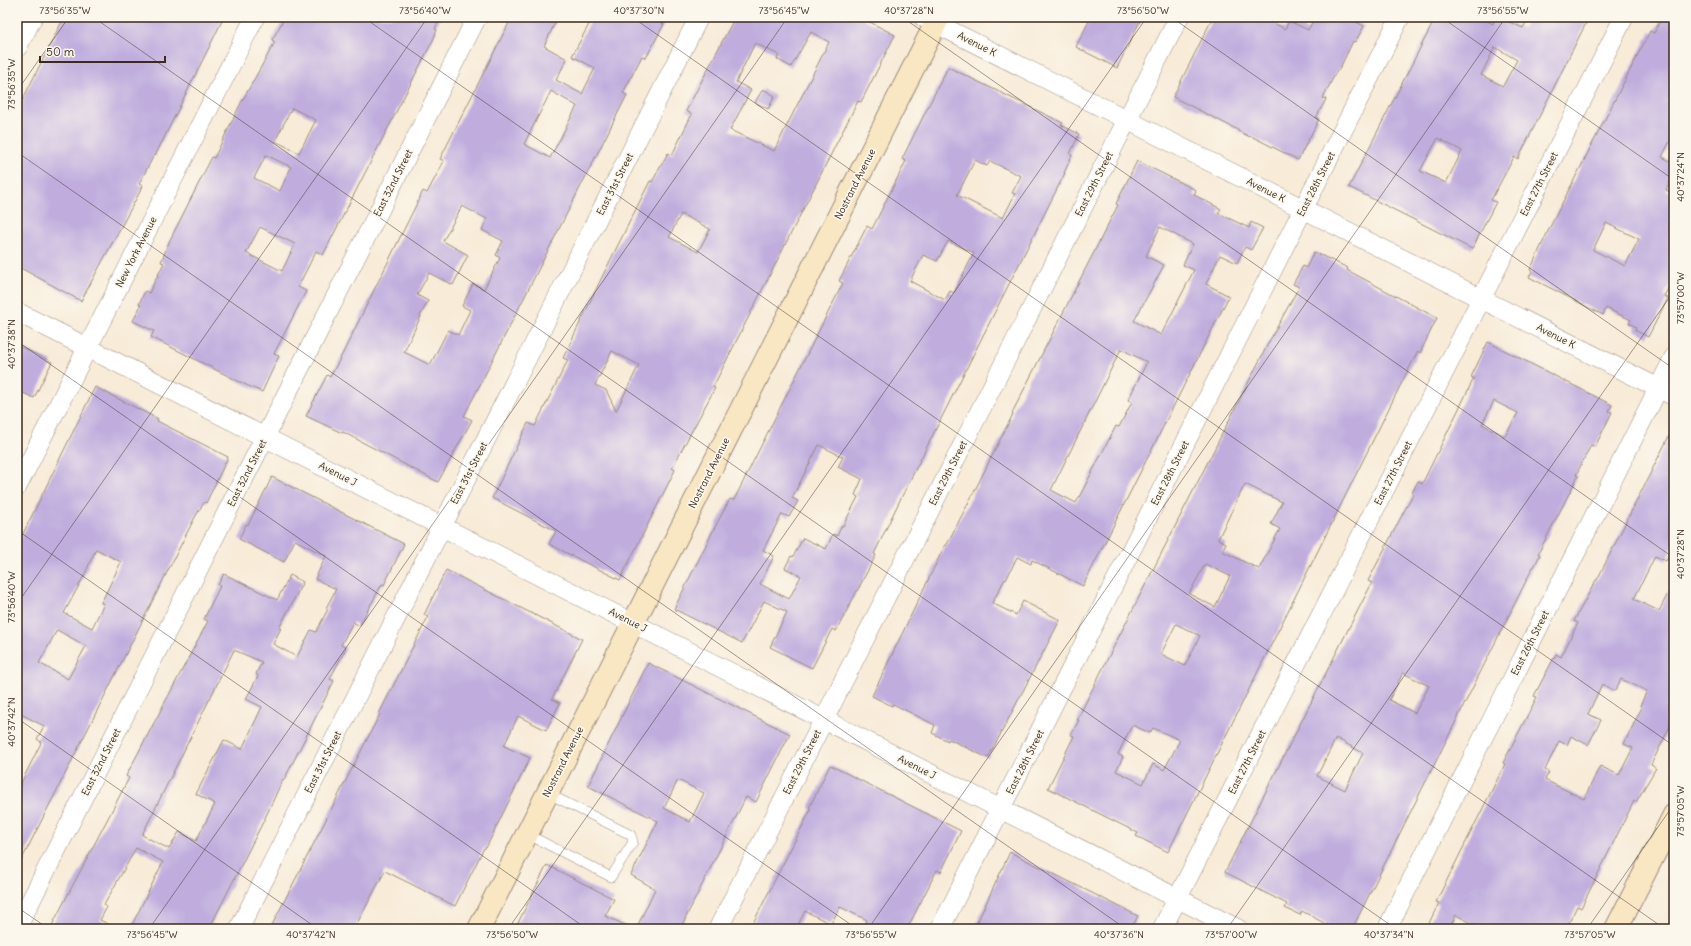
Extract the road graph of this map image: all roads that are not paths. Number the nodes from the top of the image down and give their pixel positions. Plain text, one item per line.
1 (33, 17) edge
2 (255, 17) edge
3 (477, 17) edge
4 (699, 17) edge
5 (1179, 17) edge
6 (1400, 17) edge
7 (1624, 17) edge
8 (932, 19) edge
9 (17, 48) edge
10 (1127, 120) junction
11 (1303, 209) junction
12 (1481, 299) junction
13 (17, 312) edge
14 (87, 348) junction
15 (1674, 357) edge
16 (1666, 392) edge
17 (265, 438) junction
18 (17, 487) edge
19 (442, 527) junction
20 (633, 623) junction
21 (824, 720) junction
22 (547, 793) junction
23 (1001, 809) junction
24 (1674, 815) edge
25 (527, 834) junction
26 (1178, 898) junction
27 (17, 928) edge
28 (239, 929) edge
29 (478, 929) edge
30 (718, 929) edge
31 (940, 929) edge
32 (1162, 929) edge
33 (1238, 929) edge
34 (1387, 929) edge
35 (1616, 929) edge

1 - 9 street
2 - 14 street, New York Avenue
3 - 17 street, East 32nd Street
4 - 19 street, East 31st Street
5 - 10 street, East 29th Street
6 - 11 street, East 28th Street
7 - 12 street, East 27th Street
8 - 10 street, Avenue K
8 - 20 main road, Nostrand Avenue
10 - 11 street, Avenue K
10 - 21 street, East 29th Street
11 - 12 street, Avenue K
11 - 23 street, East 28th Street
12 - 16 street, Avenue K
12 - 26 street, East 27th Street
13 - 14 street, Avenue J
14 - 17 street, Avenue J
14 - 18 street, New York Avenue
15 - 16 street, East 26th Street
16 - 34 street, East 26th Street
17 - 19 street, Avenue J
17 - 27 street, East 32nd Street
19 - 20 street, Avenue J
19 - 28 street, East 31st Street
20 - 21 street, Avenue J
20 - 22 main road, Nostrand Avenue
21 - 23 street, Avenue J
21 - 30 street, East 29th Street
22 - 25 main road, Nostrand Avenue
22 - 25 lane
23 - 26 street, Avenue J
23 - 31 street, East 28th Street
24 - 35 main road
25 - 29 main road, Nostrand Avenue
26 - 32 street, East 27th Street
26 - 33 street, Avenue J

